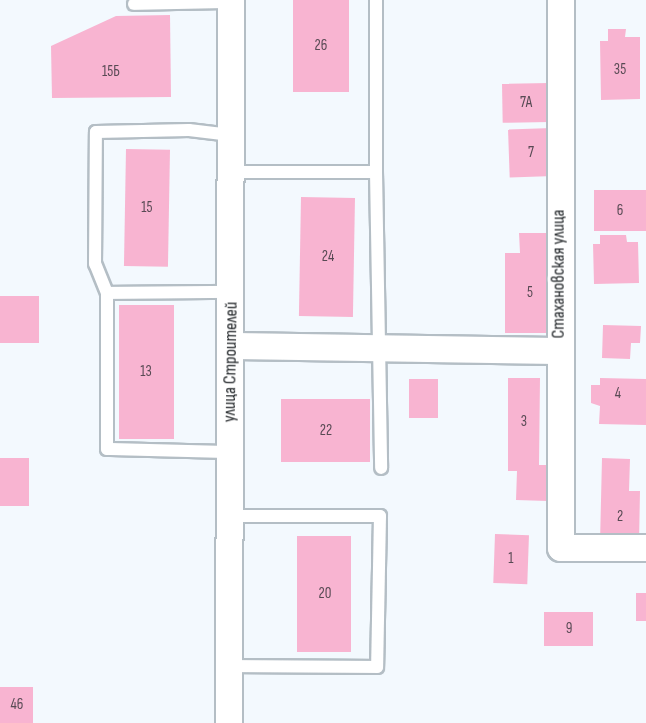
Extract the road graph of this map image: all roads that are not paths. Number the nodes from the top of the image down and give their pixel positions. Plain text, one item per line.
1 (376, 0) edge
2 (561, 0) edge
3 (231, 1) edge
4 (134, 4) dead end
5 (231, 135) junction
6 (231, 172) junction
7 (376, 172) junction
8 (232, 292) junction
9 (107, 293) junction
10 (232, 346) junction
11 (380, 347) junction
12 (559, 351) junction
13 (230, 452) junction
14 (381, 468) dead end
15 (229, 516) junction
16 (646, 548) edge
17 (229, 666) junction
18 (229, 723) edge

1 - 7 lane
2 - 12 street, Стахановская улица
3 - 4 lane
3 - 5 street, улица Строителей
5 - 6 street, улица Строителей
5 - 9 lane
6 - 7 lane
6 - 8 street, улица Строителей
7 - 11 lane
8 - 9 lane
8 - 10 street, улица Строителей
9 - 13 lane
10 - 11 street
10 - 13 street, улица Строителей
11 - 12 street
11 - 14 lane
12 - 16 street, Стахановская улица
13 - 15 street, улица Строителей
15 - 17 street, улица Строителей
15 - 17 lane
17 - 18 street, улица Строителей

